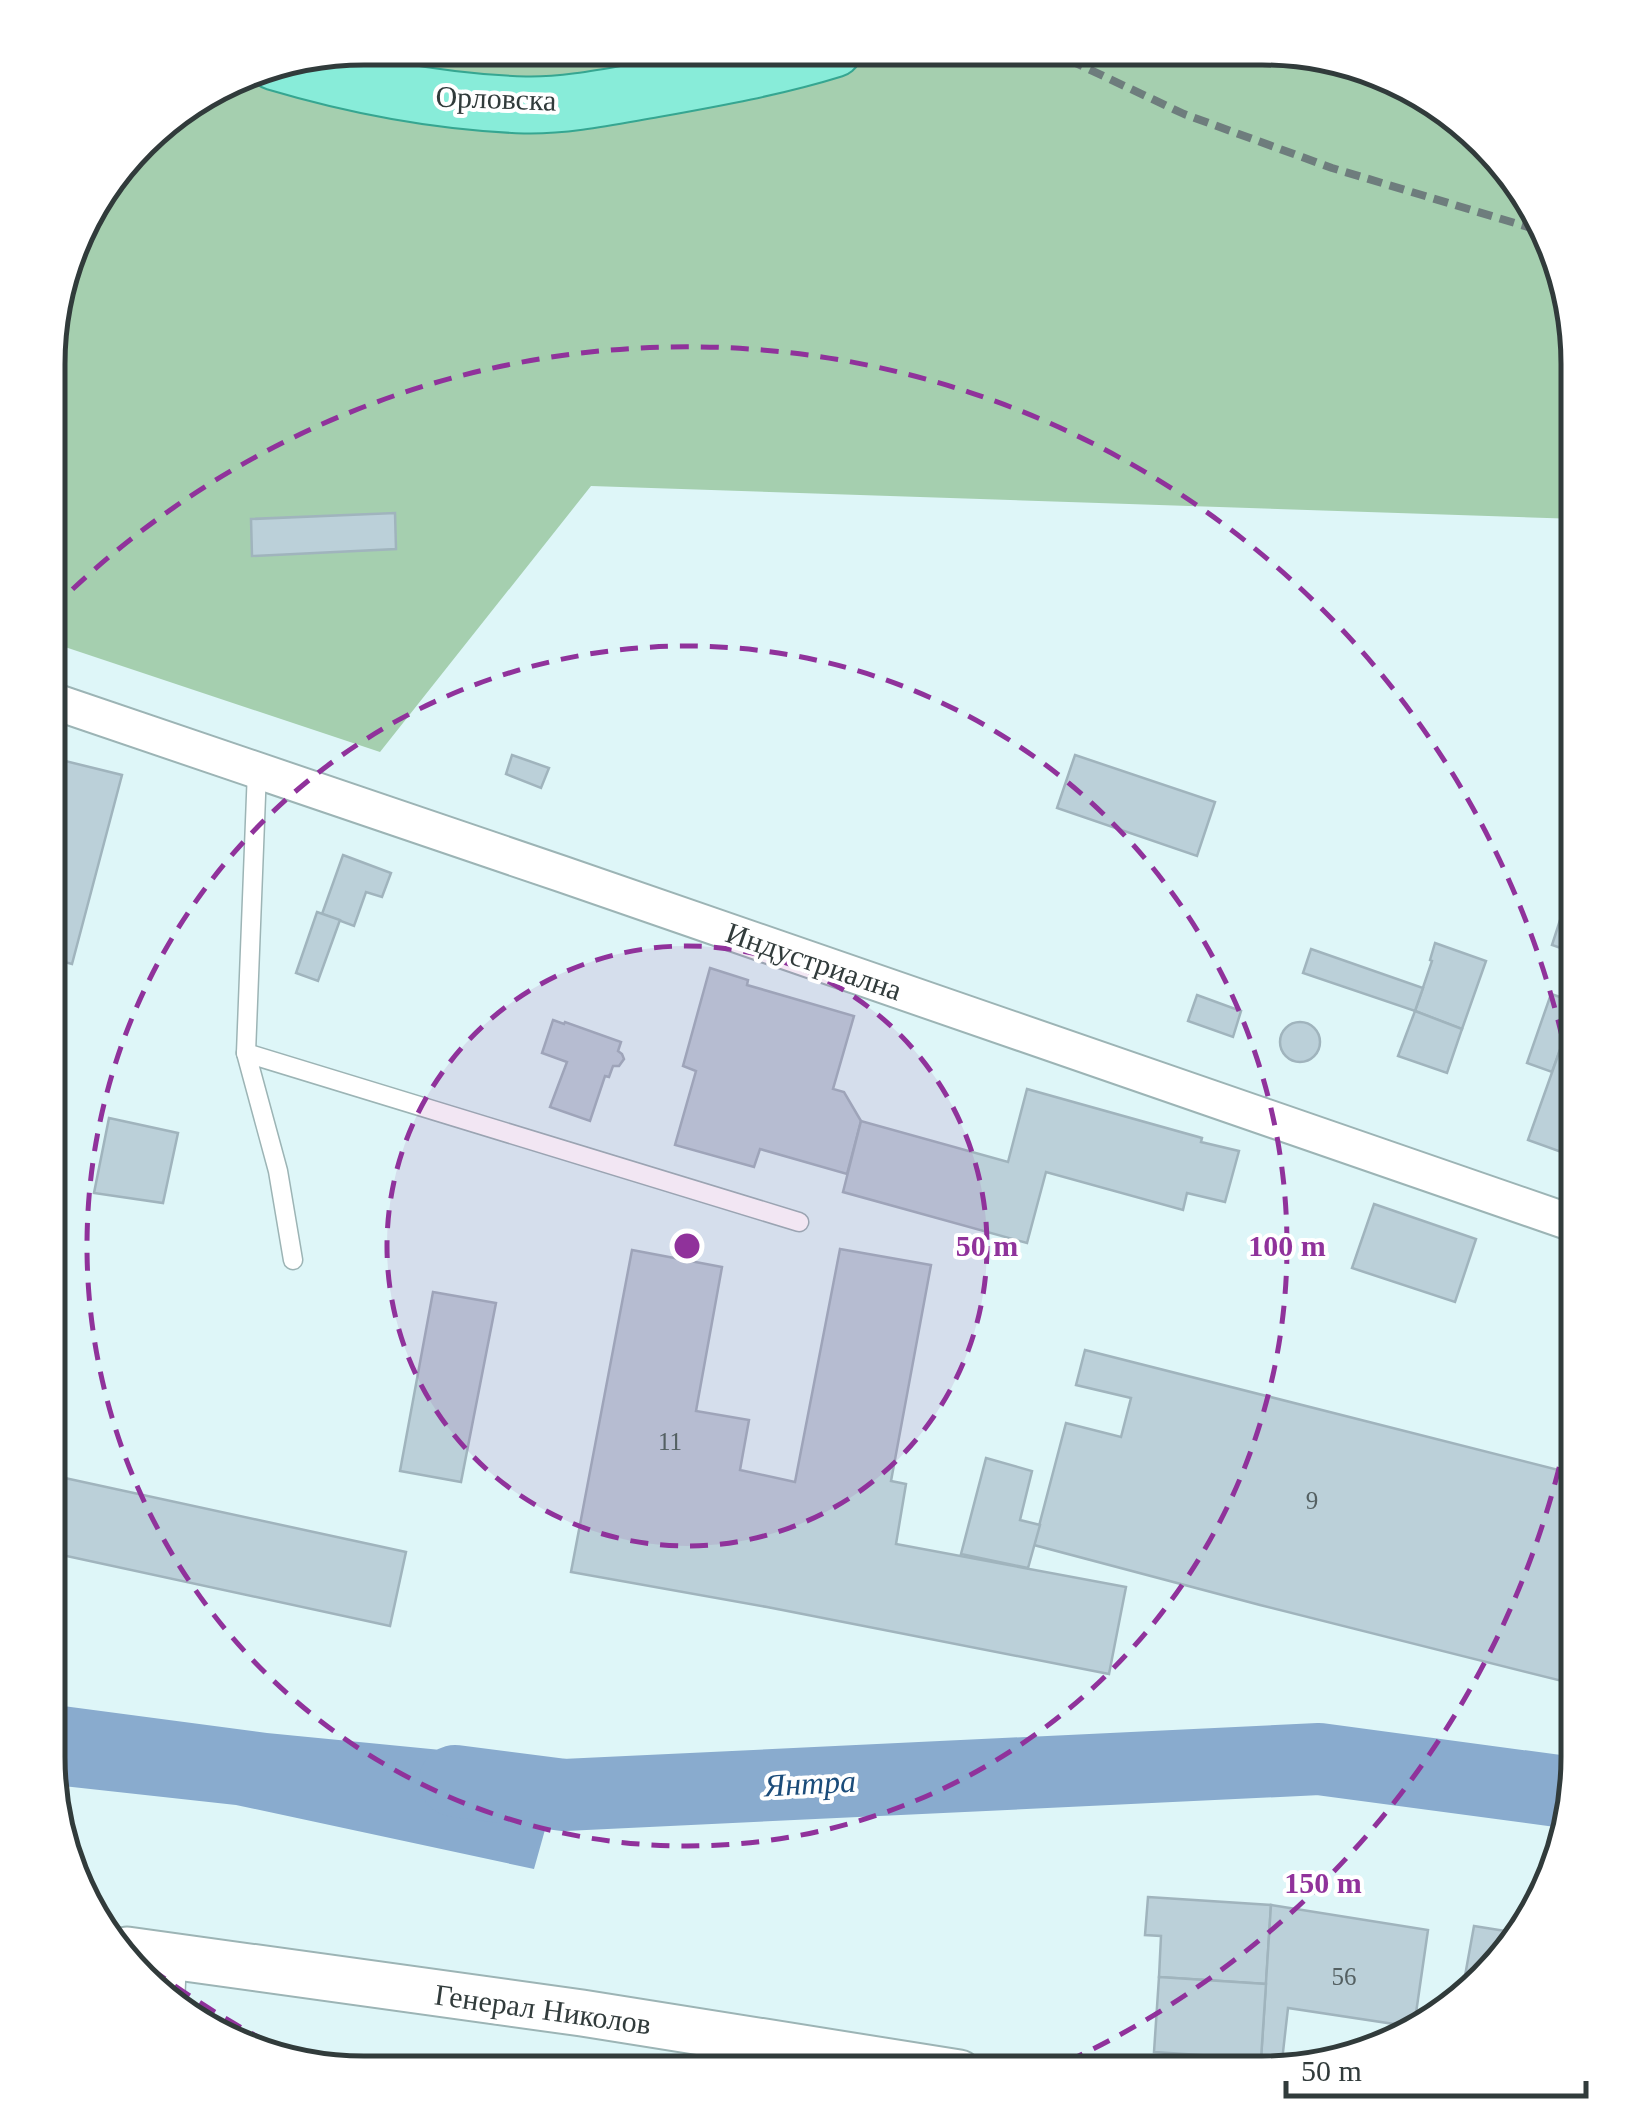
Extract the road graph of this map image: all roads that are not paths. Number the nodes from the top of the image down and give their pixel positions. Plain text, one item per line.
1 (765, 65) edge
2 (306, 71) edge
3 (65, 705) edge
4 (257, 770) junction
5 (246, 1053) junction
6 (1560, 1219) edge
7 (799, 1222) dead end
8 (293, 1260) dead end
9 (139, 1952) edge
10 (177, 1958) junction
11 (176, 1988) edge
12 (852, 2056) edge

1 - 2 main road, Орловска
3 - 4 street, Индустриална
4 - 5 lane
4 - 6 street, Индустриална
5 - 7 lane
5 - 8 lane
9 - 10 street, Генерал Николов
10 - 11 lane
10 - 12 street, Генерал Николов

